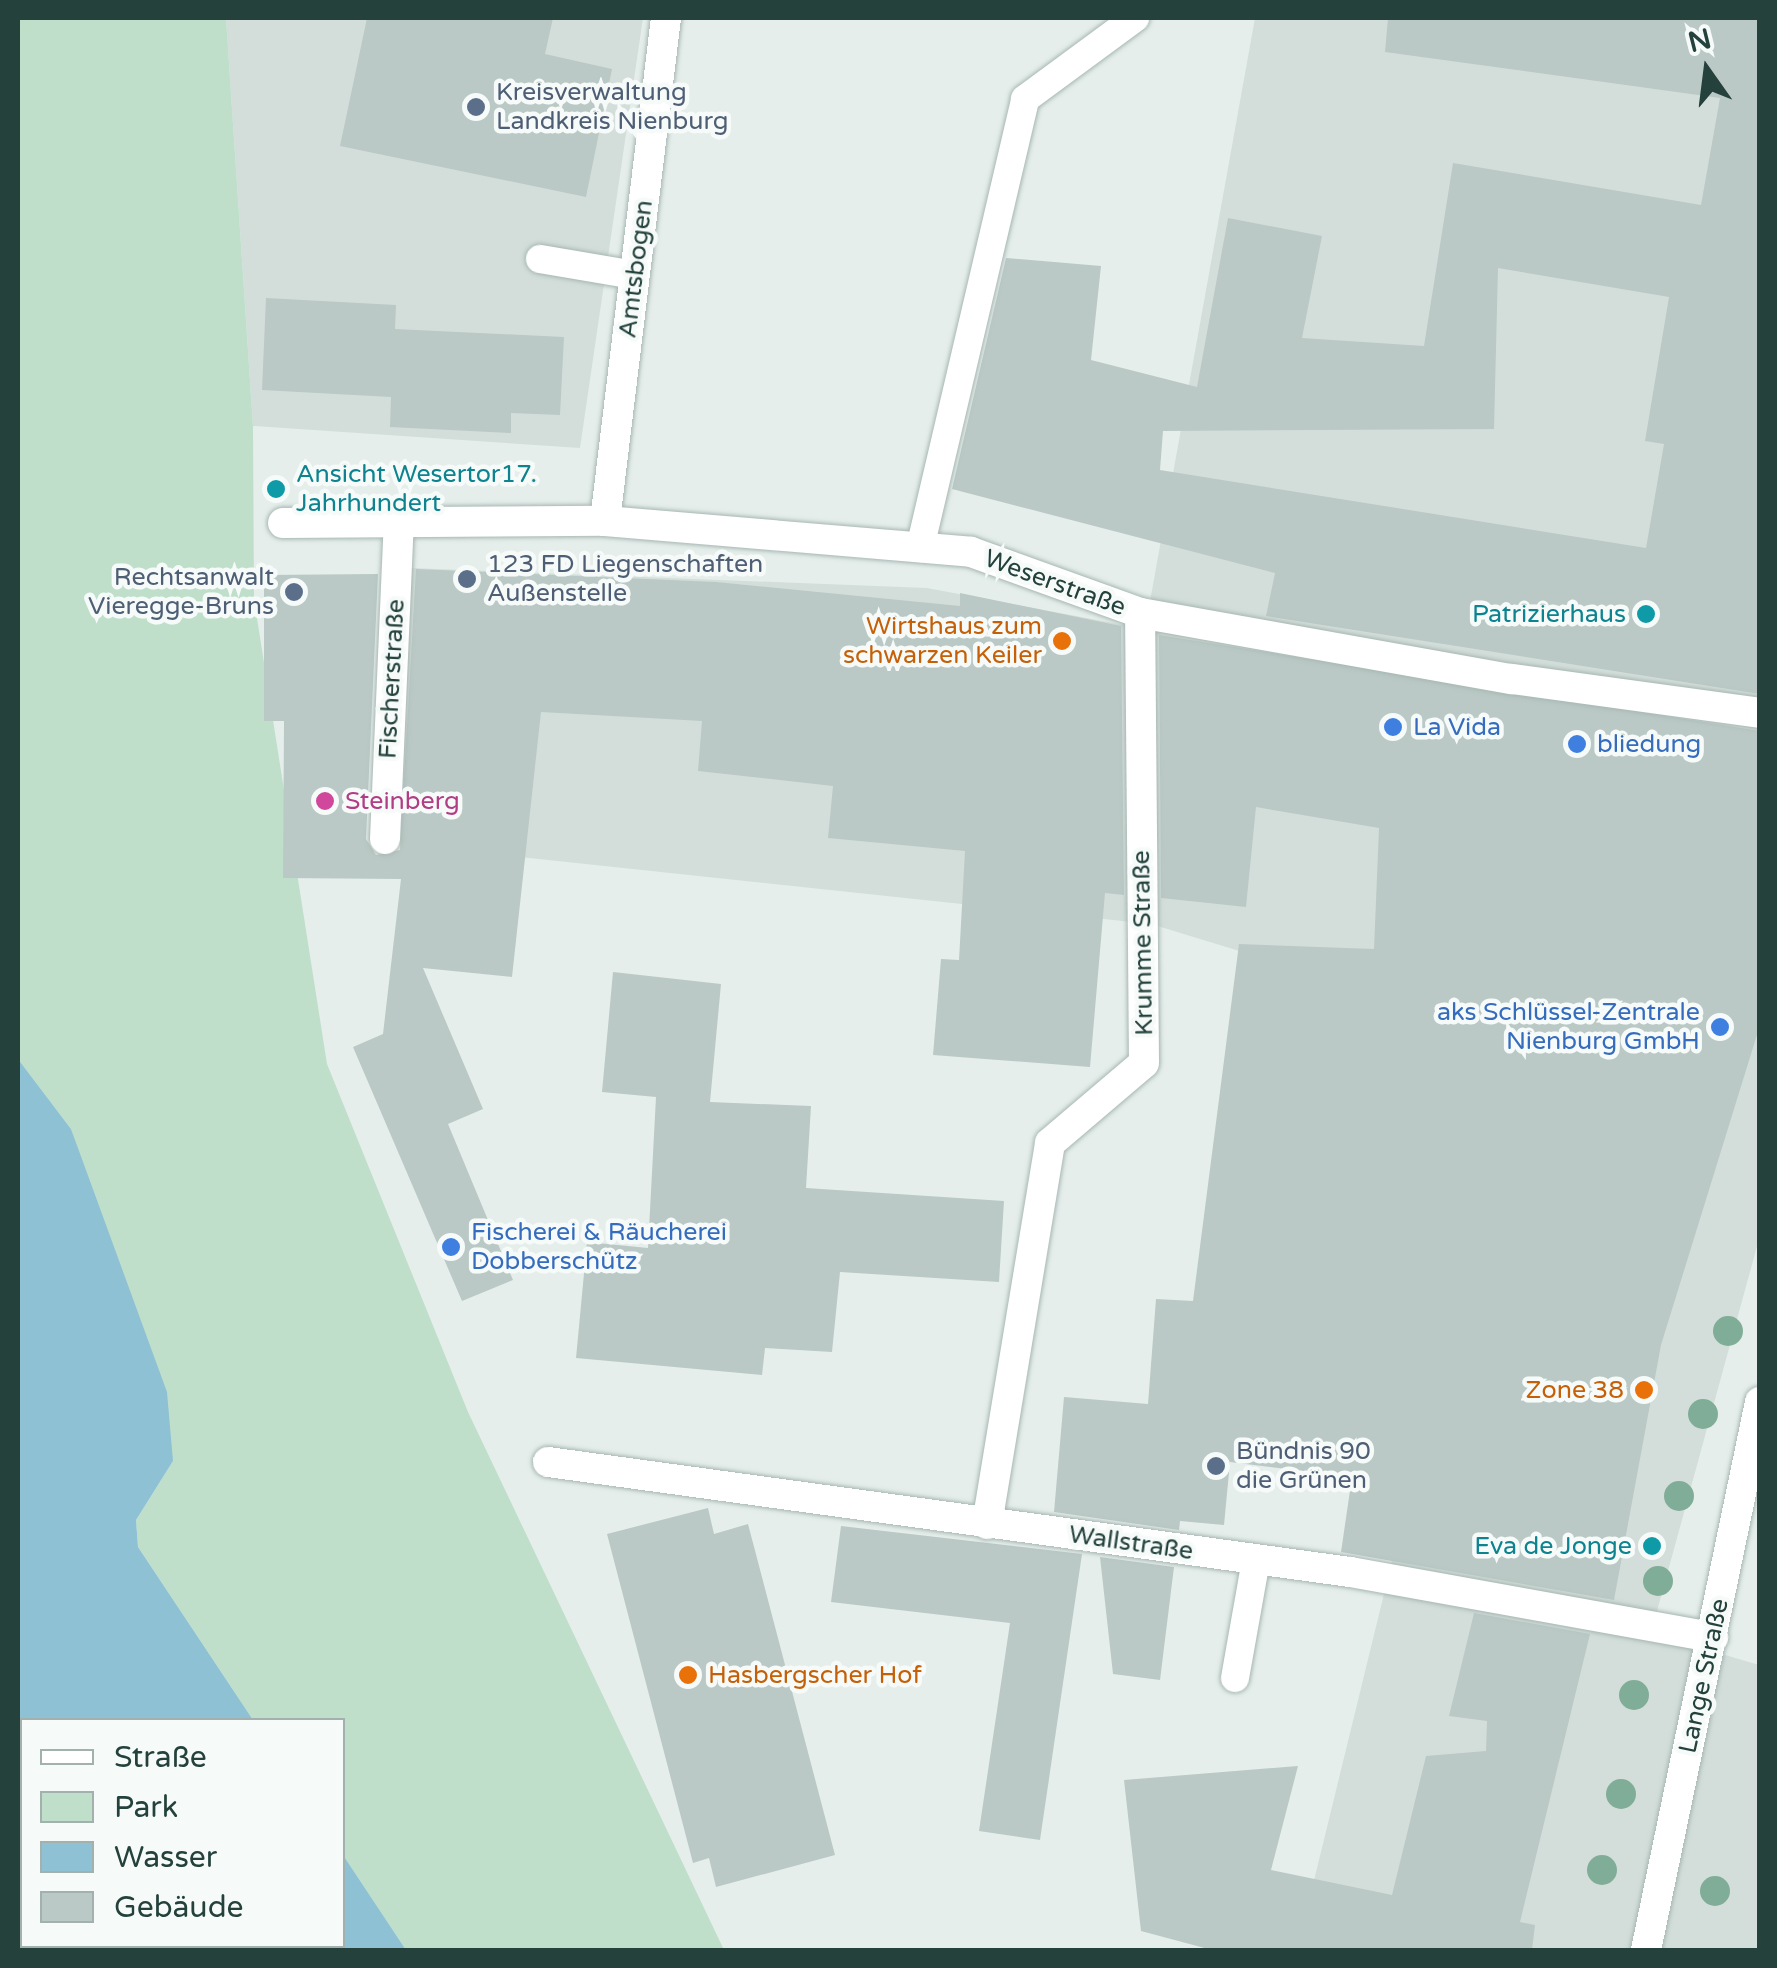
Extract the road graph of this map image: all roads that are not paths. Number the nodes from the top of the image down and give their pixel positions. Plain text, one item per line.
1 (666, 18) edge
2 (1135, 18) edge
3 (540, 258) dead end
4 (635, 276) junction
5 (399, 518) junction
6 (604, 521) junction
7 (283, 523) dead end
8 (920, 548) junction
9 (1140, 613) junction
10 (1760, 712) edge
11 (385, 840) dead end
12 (1760, 1402) edge
13 (548, 1462) dead end
14 (987, 1524) junction
15 (1256, 1560) junction
16 (1712, 1637) junction
17 (1235, 1678) dead end
18 (1646, 1950) edge

1 - 4 street, Amtsbogen
2 - 8 lane
3 - 4 lane
4 - 6 street, Amtsbogen
5 - 6 street, Weserstraße
5 - 7 street, Weserstraße
5 - 11 street, Fischerstraße
6 - 8 street, Weserstraße
8 - 9 street, Weserstraße
9 - 10 street, Weserstraße
9 - 14 street, Krumme Straße
12 - 16 street, Lange Straße
13 - 14 street, Wallstraße
14 - 15 street, Wallstraße
15 - 16 street, Wallstraße
15 - 17 lane
16 - 18 street, Lange Straße

